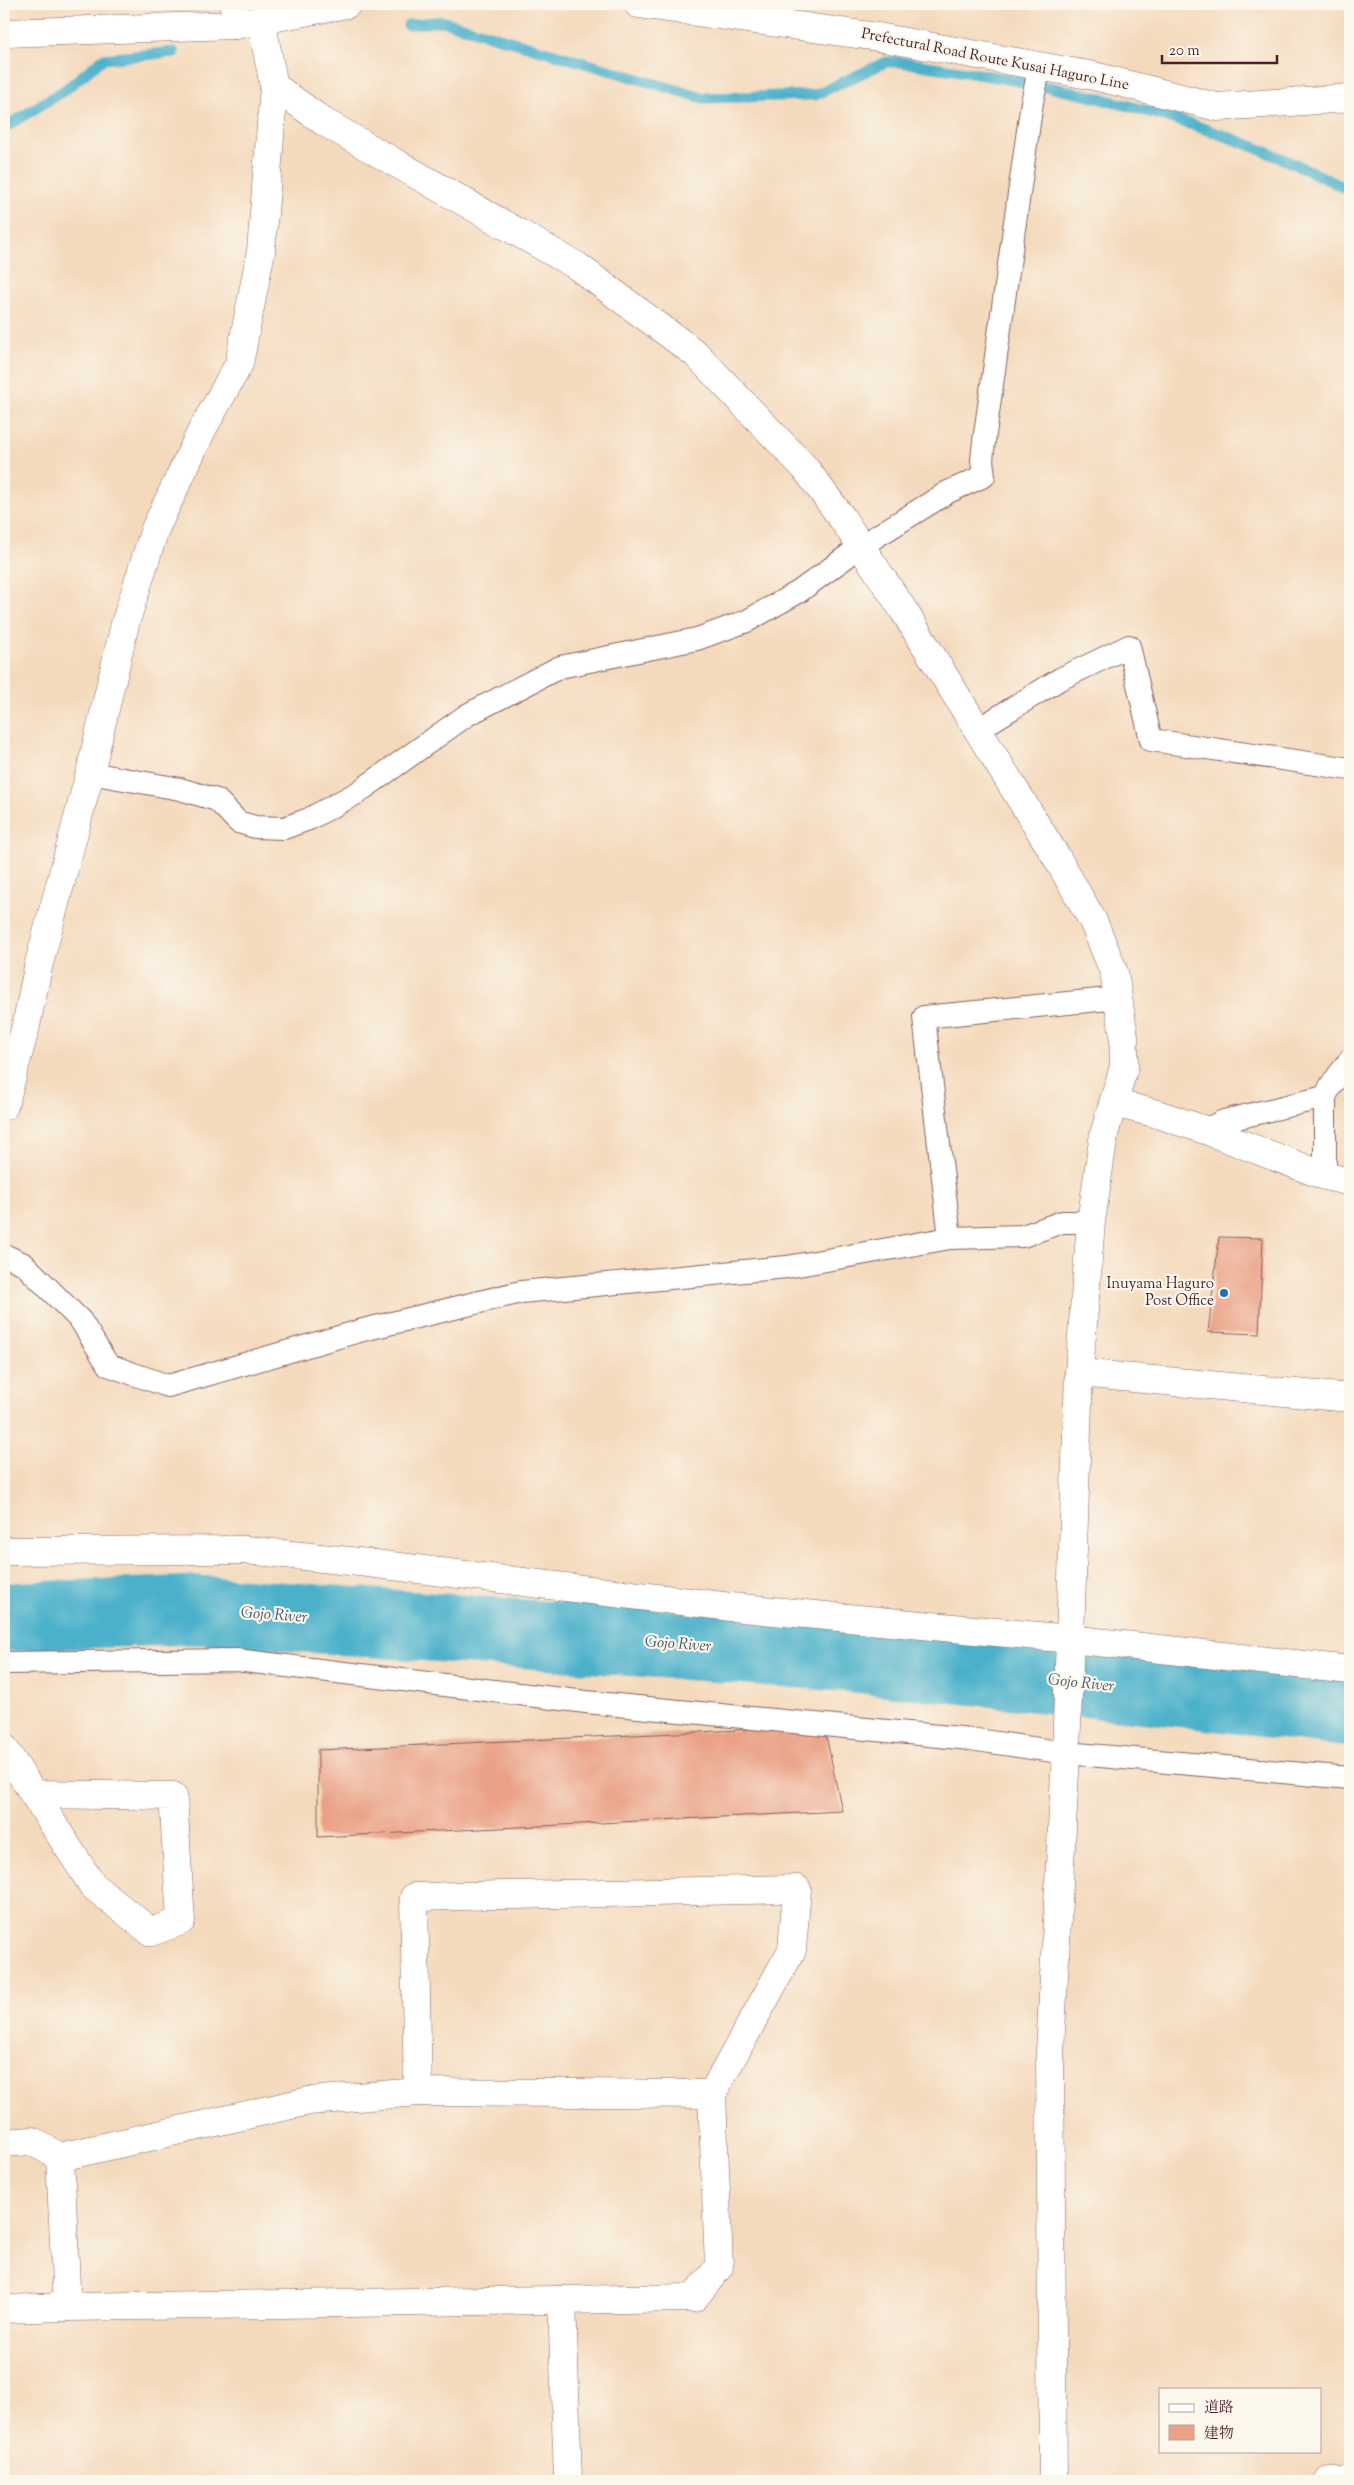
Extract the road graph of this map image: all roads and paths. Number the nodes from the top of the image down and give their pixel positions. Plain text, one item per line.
1 (347, 4) edge
2 (638, 4) edge
3 (234, 15) edge
4 (261, 20) junction
5 (4, 33) edge
6 (1040, 66) junction
7 (274, 86) junction
8 (1350, 98) edge
9 (861, 546) junction
10 (977, 730) junction
11 (1350, 769) edge
12 (90, 772) junction
13 (1119, 998) junction
14 (1350, 1060) edge
15 (1325, 1097) junction
16 (1113, 1102) junction
17 (4, 1106) edge
18 (1205, 1130) junction
19 (1338, 1179) edge
20 (1091, 1222) junction
21 (950, 1238) junction
22 (4, 1254) edge
23 (1079, 1373) junction
24 (1350, 1398) edge
25 (4, 1551) edge
26 (1070, 1639) junction
27 (4, 1663) edge
28 (1350, 1670) edge
29 (4, 1748) edge
30 (1066, 1753) junction
31 (1350, 1778) edge
32 (34, 1794) junction
33 (418, 2092) junction
34 (712, 2094) junction
35 (4, 2143) edge
36 (60, 2156) junction
37 (562, 2300) junction
38 (67, 2307) junction
39 (4, 2309) edge
40 (568, 2481) edge
41 (1053, 2481) edge
42 (1329, 2481) edge
43 (1350, 2481) edge

1 - 4 street
2 - 6 street, Prefectural Road Route Kusai Haguro Line
3 - 4 street
3 - 5 street
4 - 7 street
6 - 8 street, Prefectural Road Route Kusai Haguro Line
6 - 9 lane
7 - 9 street
7 - 12 street
9 - 10 street
9 - 12 lane
10 - 11 lane
10 - 13 street
12 - 17 street
13 - 16 street
13 - 21 lane
14 - 15 lane
15 - 18 lane
15 - 19 lane
16 - 18 street
16 - 20 street
18 - 19 street
20 - 21 lane
20 - 23 street
21 - 22 lane
23 - 24 street
23 - 26 street
25 - 26 street
26 - 28 street
26 - 30 street
27 - 30 lane
29 - 32 street
30 - 31 lane
30 - 41 street
32 - 32 street
33 - 34 street
33 - 34 street
33 - 36 street
34 - 37 street
35 - 36 street
36 - 38 street
37 - 38 street
37 - 40 street
38 - 39 street
42 - 43 street

